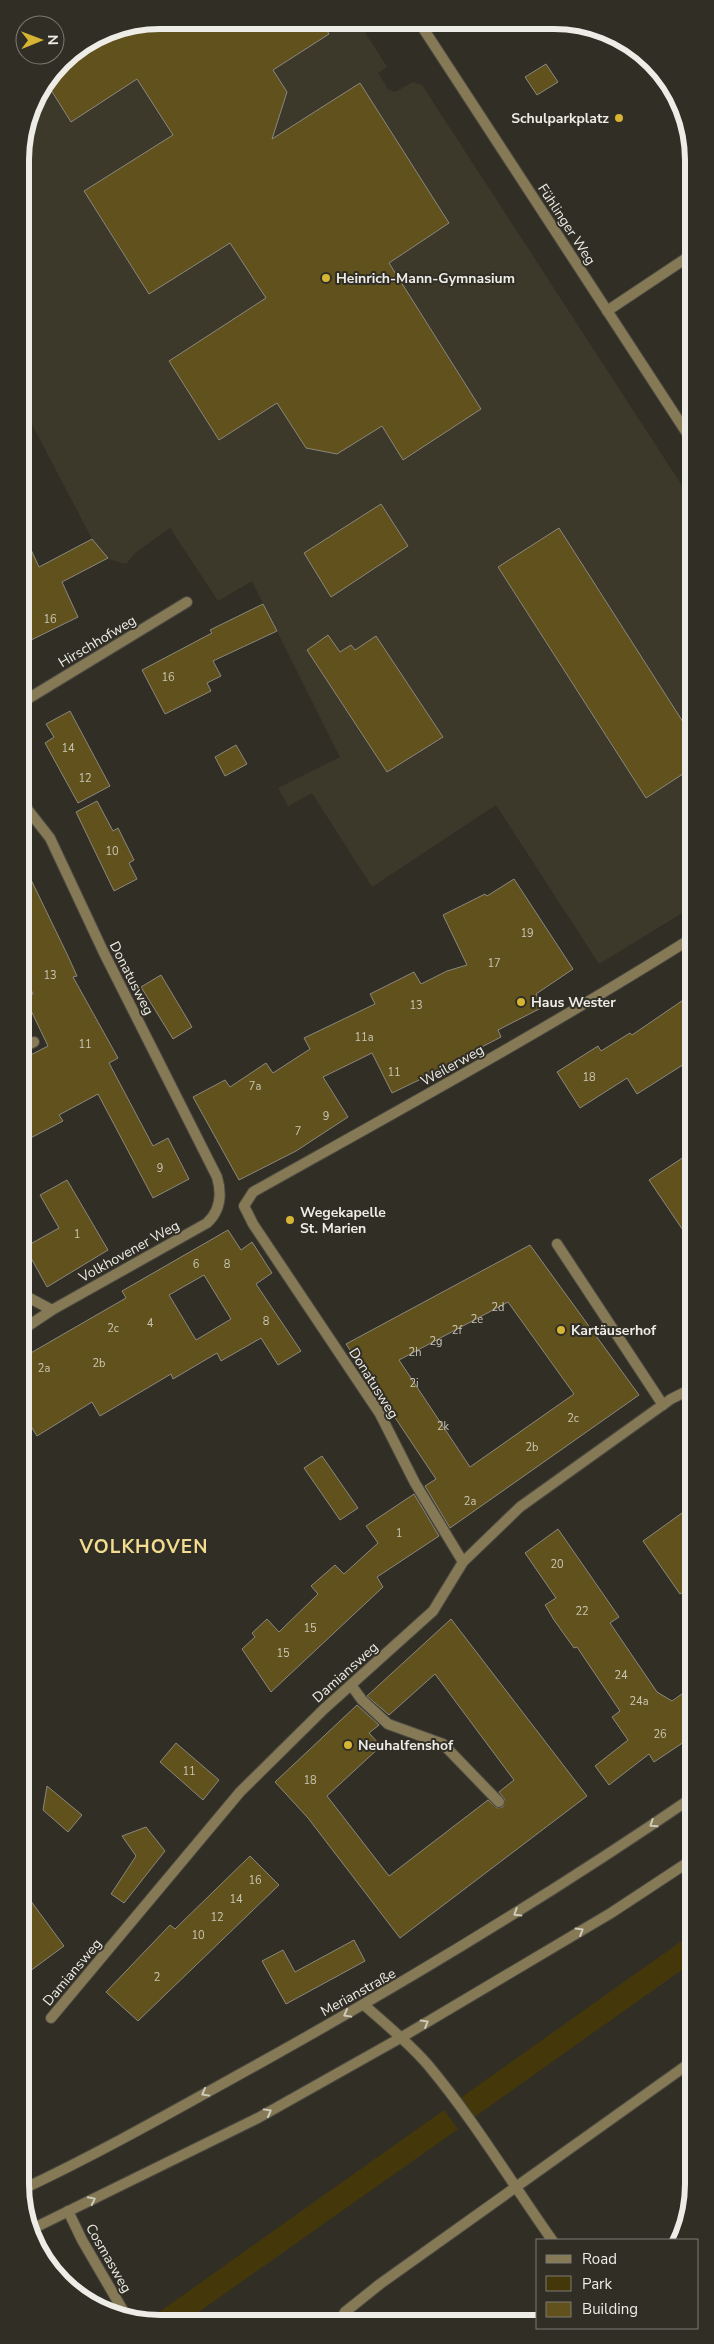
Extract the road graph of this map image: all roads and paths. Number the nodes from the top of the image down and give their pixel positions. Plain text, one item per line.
1 (425, 29) edge
2 (685, 260) edge
3 (607, 311) junction
4 (685, 430) edge
5 (187, 602) dead end
6 (29, 698) edge
7 (29, 811) edge
8 (685, 942) edge
9 (34, 1042) dead end
10 (29, 1044) edge
11 (217, 1177) joint
12 (253, 1224) joint
13 (557, 1244) dead end
14 (29, 1298) edge
15 (52, 1310) junction
16 (29, 1325) edge
17 (685, 1393) edge
18 (663, 1405) junction
19 (463, 1562) junction
20 (351, 1685) junction
21 (499, 1802) dead end
22 (685, 1802) edge
23 (685, 1864) edge
24 (364, 2005) junction
25 (51, 2018) dead end
26 (402, 2037) junction
27 (685, 2066) edge
28 (29, 2186) edge
29 (514, 2187) junction
30 (68, 2211) junction
31 (36, 2227) edge
32 (551, 2239) edge
33 (122, 2309) edge
34 (343, 2315) edge

1 - 3 street, Fühlinger Weg
2 - 3 street
3 - 4 street, Fühlinger Weg
5 - 6 street, Hirschhofweg
7 - 11 street, Donatusweg
8 - 12 street, Weilerweg
9 - 10 street
11 - 15 street, Volkhovener Weg
12 - 19 street, Donatusweg
13 - 18 street
14 - 15 street
15 - 16 street, Volkhovener Weg
17 - 18 street, Damiansweg
18 - 19 street, Damiansweg
19 - 20 street, Damiansweg
20 - 21 street
20 - 25 street, Damiansweg
22 -> 24 street, Merianstraße
26 -> 23 street
24 - 26 street
24 -> 28 street, Merianstraße
26 - 29 street
30 -> 26 street
27 - 29 street
29 - 32 street
29 - 34 street
30 - 31 street
30 - 33 street, Cosmasweg

